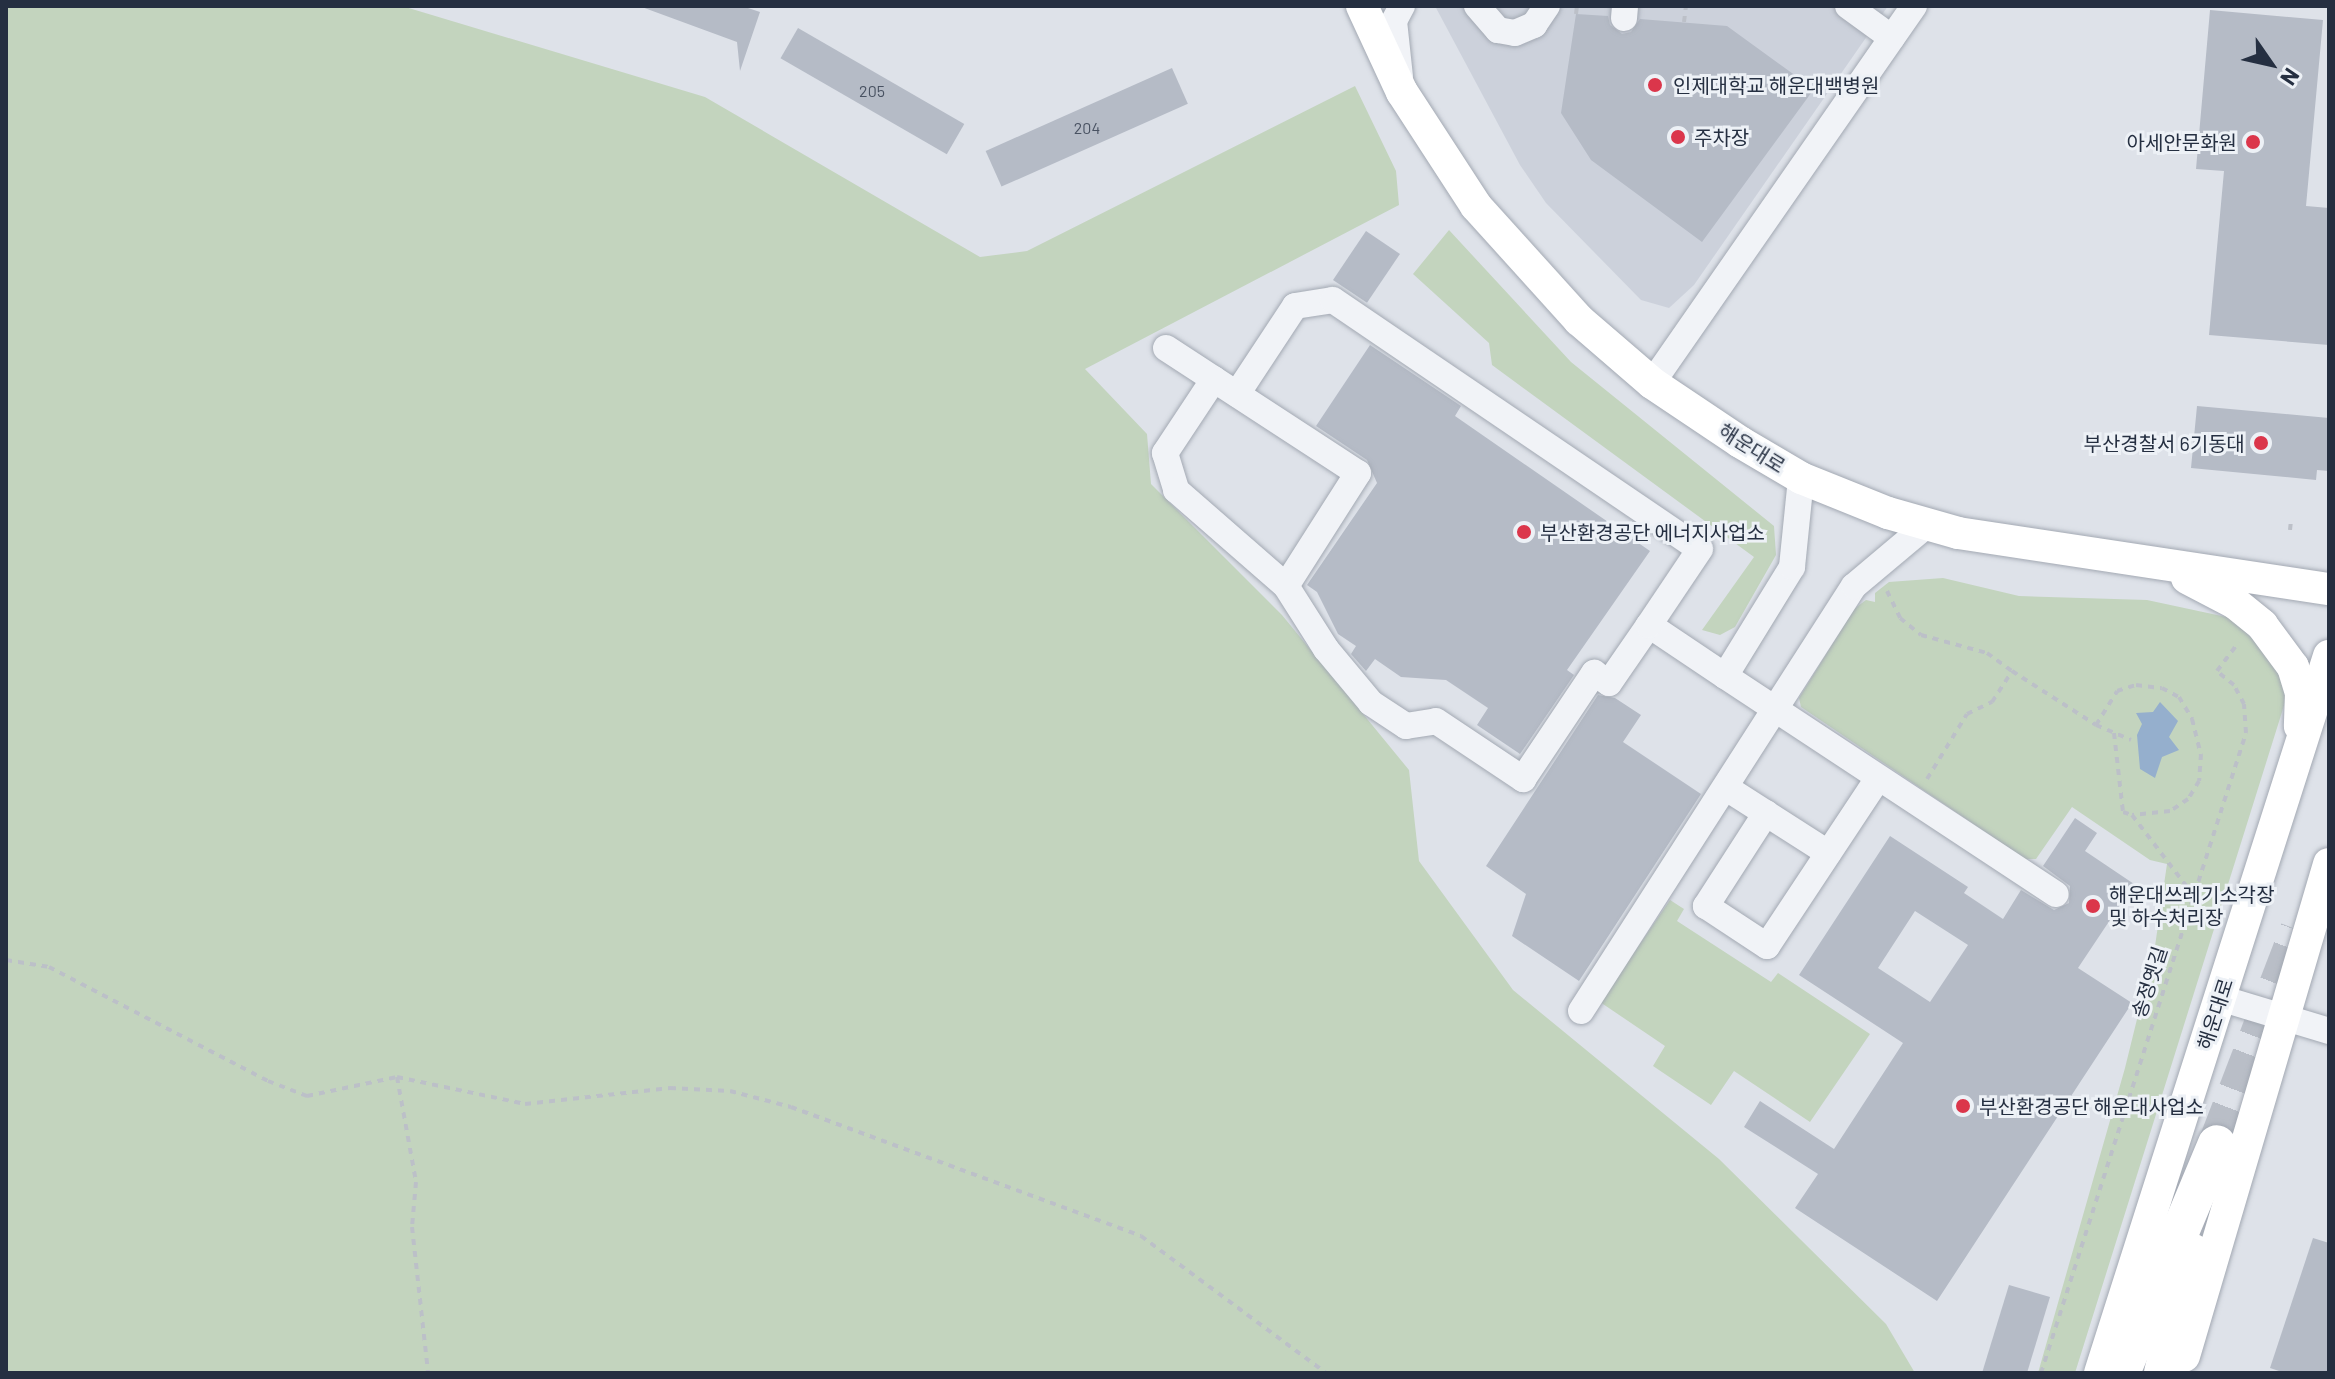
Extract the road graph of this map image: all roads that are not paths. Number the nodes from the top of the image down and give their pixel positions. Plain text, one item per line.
1 (1362, 6) edge
2 (1402, 6) edge
3 (1477, 6) edge
4 (1547, 6) edge
5 (1848, 6) edge
6 (1914, 6) edge
7 (1892, 38) junction
8 (1402, 92) junction
9 (1166, 348) dead end
10 (1214, 379) junction
11 (1652, 383) junction
12 (1237, 394) junction
13 (1801, 478) junction
14 (1928, 524) junction
15 (2163, 565) junction
16 (1286, 586) junction
17 (2329, 589) edge
18 (1649, 625) junction
19 (2329, 656) edge
20 (1725, 676) junction
21 (1777, 711) junction
22 (2300, 747) junction
23 (1878, 778) junction
24 (1728, 789) junction
25 (1766, 813) junction
26 (1828, 853) junction
27 (2329, 864) edge
28 (2056, 894) dead end
29 (2220, 998) junction
30 (1581, 1011) dead end
31 (2287, 1018) junction
32 (2329, 1031) edge
33 (2100, 1373) edge
34 (2121, 1373) edge
35 (2163, 1373) edge
36 (2179, 1373) edge

1 - 8 main road, 해운대로
2 - 8 street
3 - 4 street
5 - 7 street
6 - 7 street
7 - 11 street
8 - 11 main road, 해운대로
9 - 10 street
10 - 12 street
10 - 16 street
11 - 13 main road, 해운대로
12 - 16 street
12 - 18 street
13 - 14 main road, 해운대로
13 - 20 street
14 - 15 main road, 해운대로
14 - 21 street
15 - 17 main road, 해운대로
15 - 22 main road
16 - 18 street
18 - 20 street
19 - 22 main road, 해운대로
20 - 21 street
21 - 23 street
21 - 24 street
22 - 29 main road, 해운대로
23 - 26 street
23 - 28 street
24 - 25 street
24 - 30 street
25 - 26 street
25 - 26 street
27 - 31 main road
29 - 31 street
29 - 33 main road, 해운대로
31 - 32 street
31 - 36 main road
34 - 35 highway

